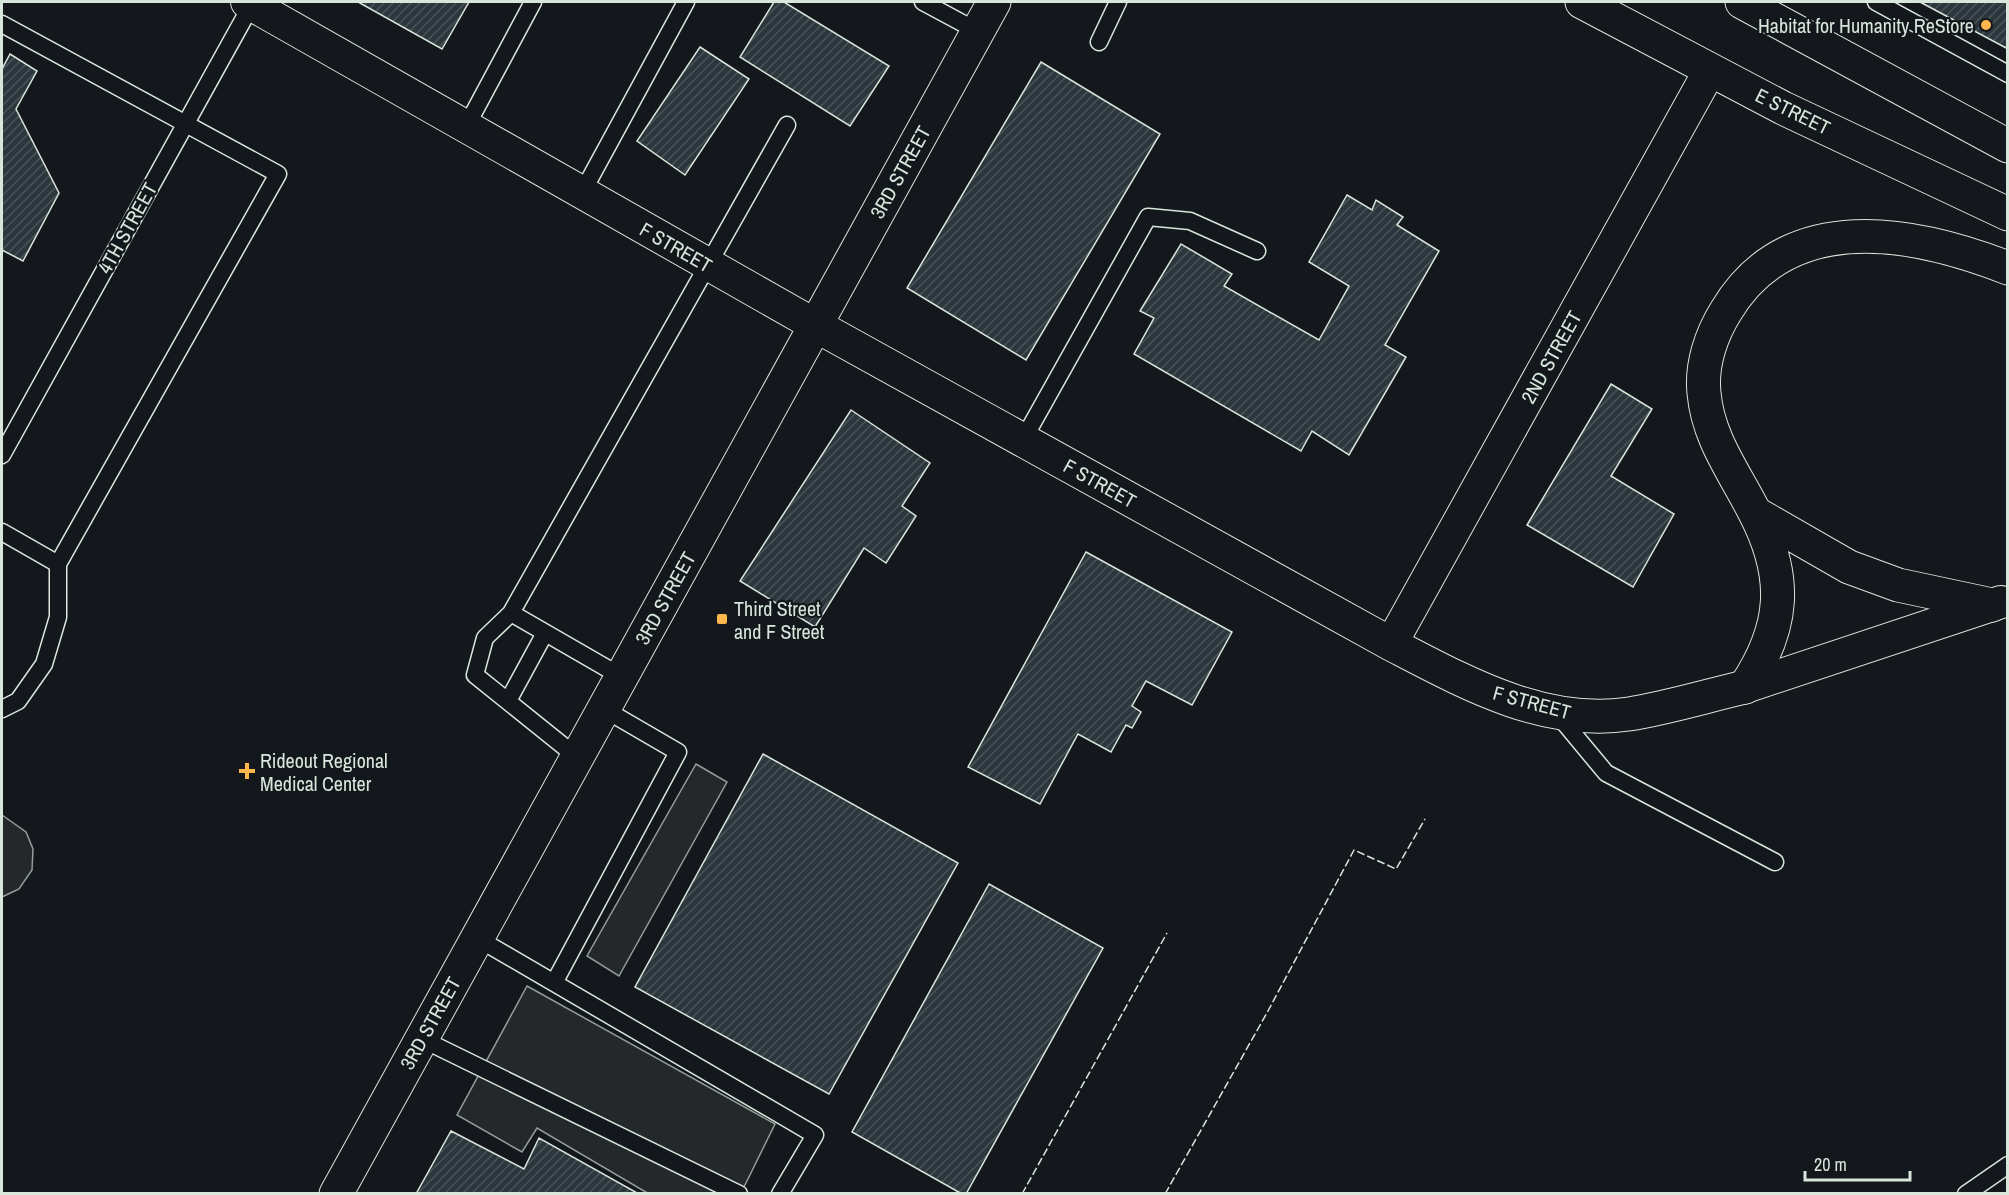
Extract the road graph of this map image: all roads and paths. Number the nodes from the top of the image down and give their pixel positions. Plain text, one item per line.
1 (251, 2) edge
2 (533, 2) edge
3 (686, 2) edge
4 (923, 2) edge
5 (994, 2) edge
6 (1118, 2) edge
7 (1582, 2) edge
8 (1742, 2) edge
9 (1876, 2) edge
10 (2, 24) edge
11 (977, 31) junction
12 (1099, 42) dead end
13 (1710, 70) junction
14 (2007, 74) edge
15 (185, 125) junction
16 (787, 125) dead end
17 (466, 127) junction
18 (2007, 147) edge
19 (582, 194) junction
20 (2007, 214) edge
21 (1257, 251) dead end
22 (709, 266) junction
23 (2007, 268) edge
24 (815, 325) junction
25 (1023, 440) junction
26 (2, 455) edge
27 (1755, 513) junction
28 (2, 532) edge
29 (58, 564) junction
30 (2000, 602) edge
31 (511, 613) junction
32 (545, 633) junction
33 (1392, 644) junction
34 (622, 677) junction
35 (1744, 687) junction
36 (508, 701) junction
37 (2, 709) edge
38 (604, 709) junction
39 (1554, 711) junction
40 (577, 757) junction
41 (1775, 862) dead end
42 (477, 938) junction
43 (554, 983) junction
44 (422, 1039) junction
45 (2007, 1165) edge
46 (336, 1194) edge
47 (739, 1194) edge
48 (780, 1194) edge
49 (1966, 1194) edge

1 - 15 lane, 4TH STREET
1 - 17 street, F STREET
2 - 17 lane
3 - 19 lane
4 - 11 lane
5 - 11 main road, 3RD STREET
6 - 12 lane
7 - 13 main road, E STREET
8 - 18 main road
9 - 14 lane
10 - 15 lane
11 - 24 main road, 3RD STREET
13 - 20 main road, E STREET
13 - 33 street, 2ND STREET
15 - 26 lane, 4TH STREET
15 - 29 lane
16 - 22 lane
17 - 19 street, F STREET
19 - 22 street, F STREET
21 - 25 lane
22 - 24 street, F STREET
22 - 31 lane
23 - 27 main road
24 - 25 main road, F STREET
24 - 34 main road, 3RD STREET
25 - 33 main road, F STREET
27 - 30 main road
27 - 35 main road
28 - 29 lane
29 - 37 lane
30 - 35 street, F STREET
31 - 32 lane
31 - 36 lane
32 - 34 lane
32 - 36 lane
33 - 39 main road, F STREET
34 - 38 main road, 3RD STREET
35 - 39 main road, F STREET
36 - 40 lane
38 - 40 main road, 3RD STREET
38 - 43 lane
39 - 41 lane
40 - 42 main road, 3RD STREET
42 - 43 lane
42 - 44 main road, 3RD STREET
43 - 48 lane
44 - 46 main road, 3RD STREET
44 - 47 lane
45 - 49 lane

